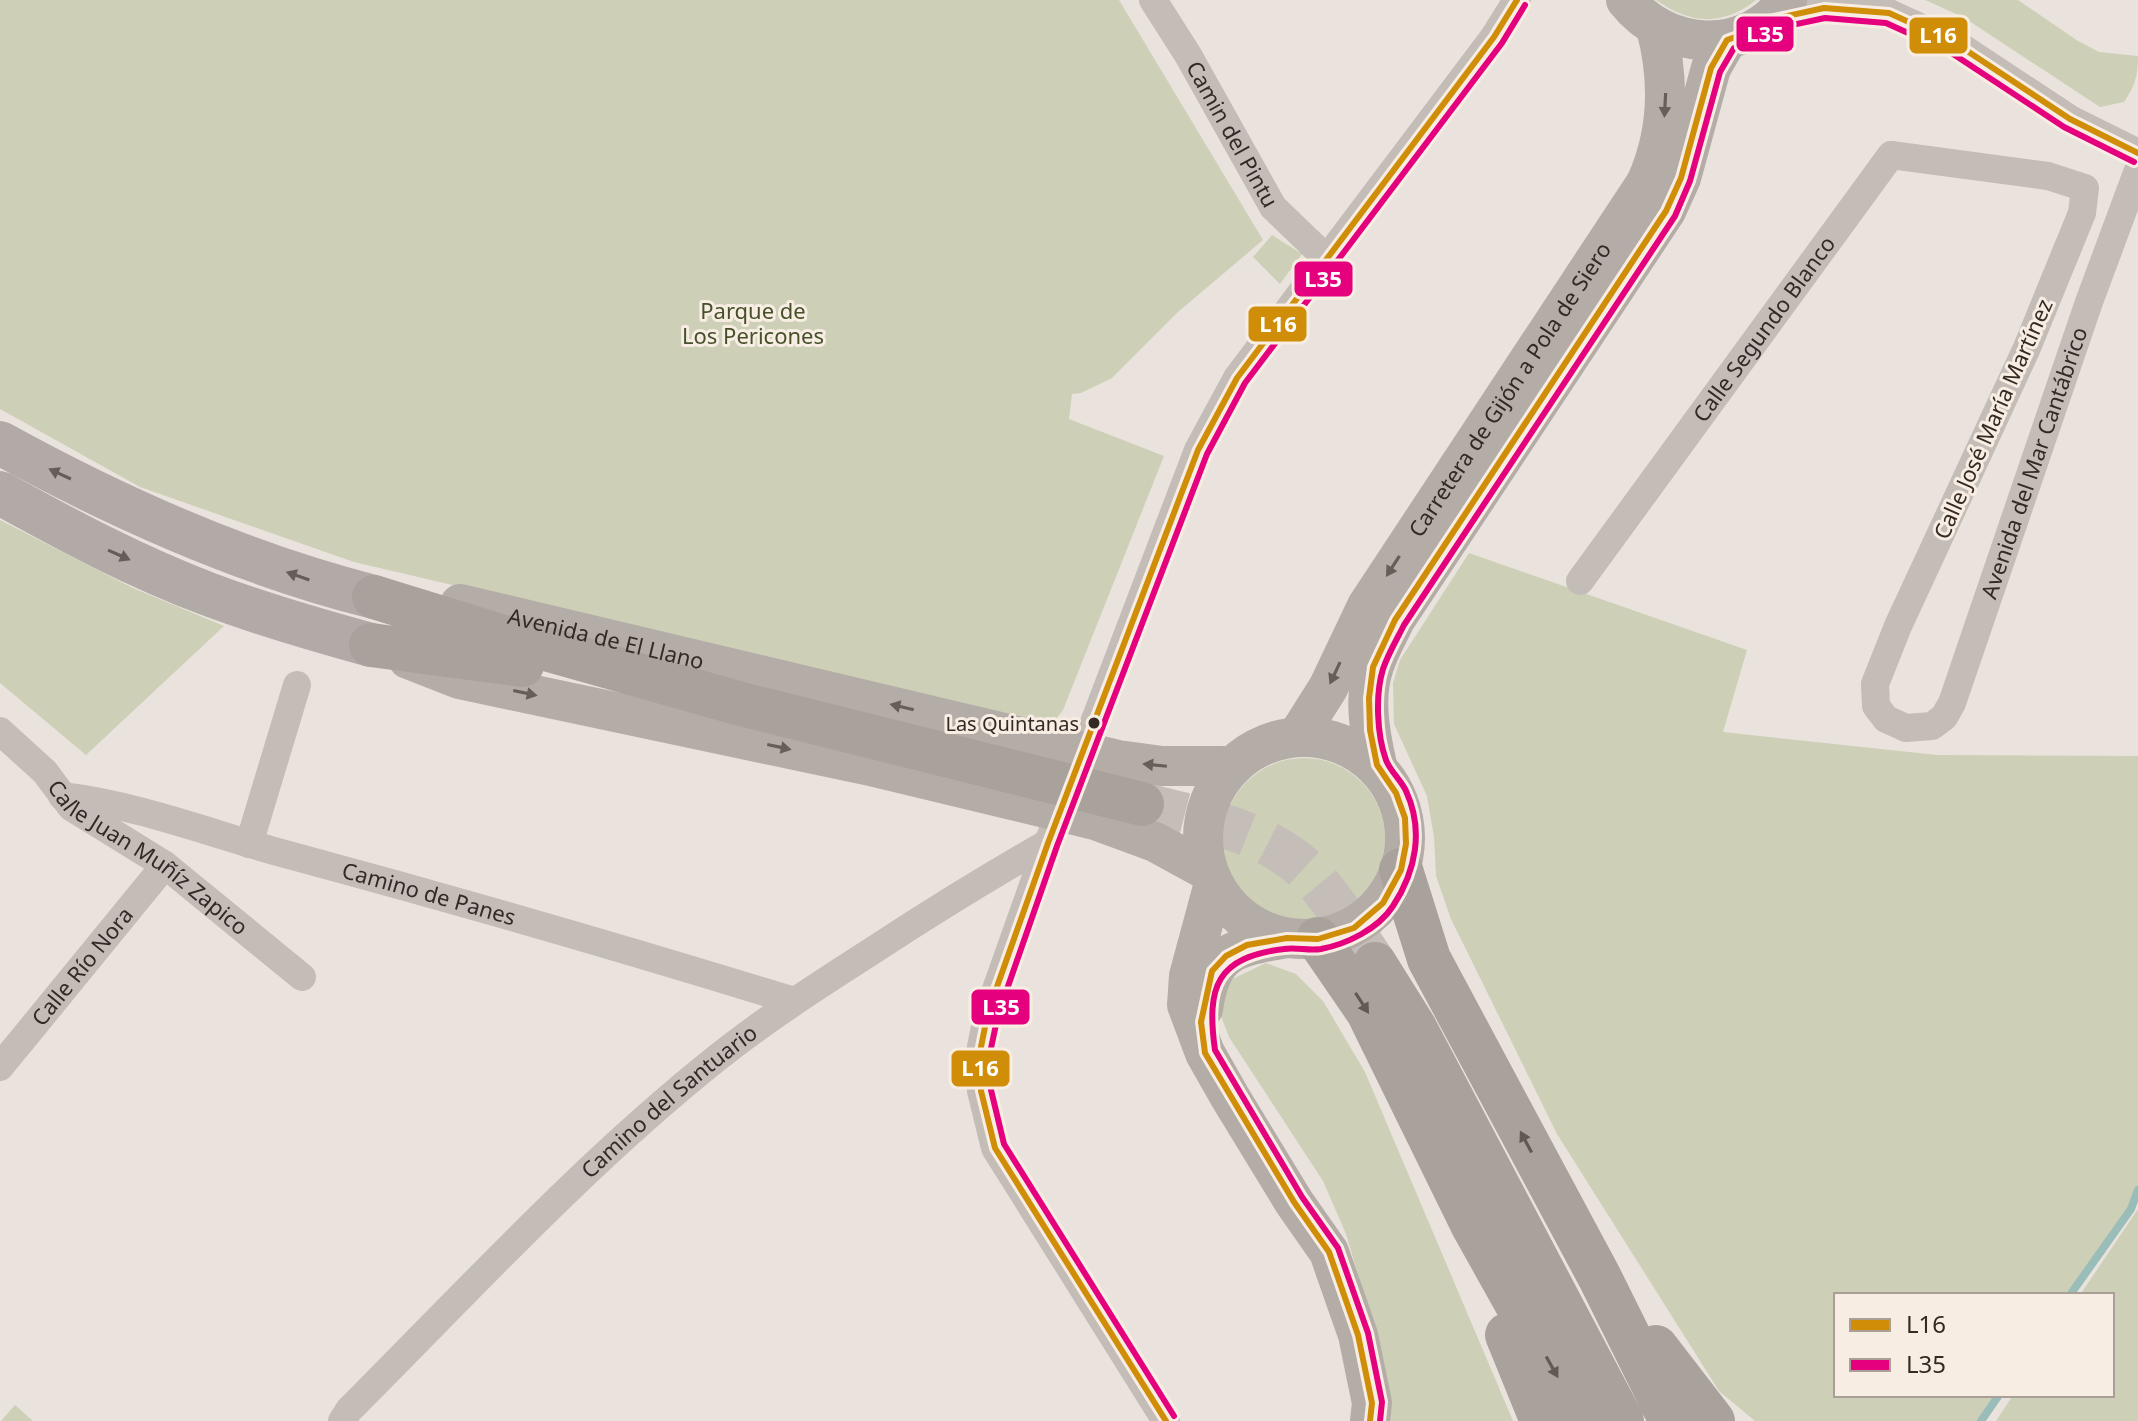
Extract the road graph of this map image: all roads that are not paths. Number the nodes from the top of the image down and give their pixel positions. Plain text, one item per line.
1 (1153, 0) edge
2 (1535, 0) edge
3 (1626, 0) edge
4 (1514, 7) edge
5 (1879, 7) edge
6 (1778, 10) edge
7 (1656, 28) junction
8 (1727, 40) junction
9 (2138, 153) edge
10 (1987, 168) joint
11 (2138, 170) edge
12 (1326, 258) junction
13 (0, 443) edge
14 (0, 493) edge
15 (1580, 581) dead end
16 (374, 597) junction
17 (371, 645) junction
18 (297, 685) dead end
19 (741, 704) junction
20 (1906, 728) joint
21 (0, 731) edge
22 (1297, 737) junction
23 (1377, 765) junction
24 (1233, 766) junction
25 (62, 796) junction
26 (1142, 804) tunnel mouth
27 (1052, 832) junction
28 (249, 844) junction
29 (165, 865) junction
30 (1401, 870) junction
31 (1211, 879) junction
32 (1302, 939) junction
33 (1375, 964) tunnel mouth
34 (302, 977) dead end
35 (794, 1001) junction
36 (1205, 1053) junction
37 (0, 1067) edge
38 (1473, 1226) junction
39 (1600, 1278) junction
40 (342, 1421) edge
41 (1166, 1421) edge
42 (1370, 1421) edge
43 (1542, 1421) edge
44 (1582, 1421) edge
45 (1622, 1421) edge
46 (1671, 1421) edge
47 (1713, 1421) edge

1 - 12 street, Camin del Pintu
2 - 4 street
3 - 7 main road
4 - 12 street
5 - 6 street
5 - 9 street
6 - 8 main road
7 - 8 main road
7 -> 22 main road, Carretera de Gijón a Pola de Siero
8 - 23 main road, Carretera de Gijón a Pola de Siero
10 - 15 street, Calle Segundo Blanco
10 - 20 street, Calle José María Martínez
11 - 20 street, Avenida del Mar Cantábrico
12 - 27 street
16 -> 13 main road, Avenida de El Llano
14 -> 17 main road
16 - 19 highway
24 -> 16 main road, Avenida de El Llano
17 - 19 highway
17 -> 31 main road
18 - 28 street
19 - 26 highway
21 - 25 street, Calle Juan Muñíz Zapico
22 - 23 main road
22 - 24 main road
23 - 30 main road
24 - 31 main road
25 - 28 street, Camino de Panes
25 - 29 street, Calle Juan Muñíz Zapico
27 - 35 street, Camino del Santuario
27 - 41 street
28 - 35 street, Camino de Panes
29 - 34 street, Calle Juan Muñíz Zapico
29 - 37 street, Calle Río Nora
30 - 32 main road
39 -> 30 highway
31 - 32 main road
31 - 36 main road
32 - 36 main road
32 -> 38 highway
33 - 45 highway
35 - 40 street, Camino del Santuario
36 - 42 main road
38 - 43 highway
38 -> 44 highway
39 - 46 highway
39 - 47 highway

